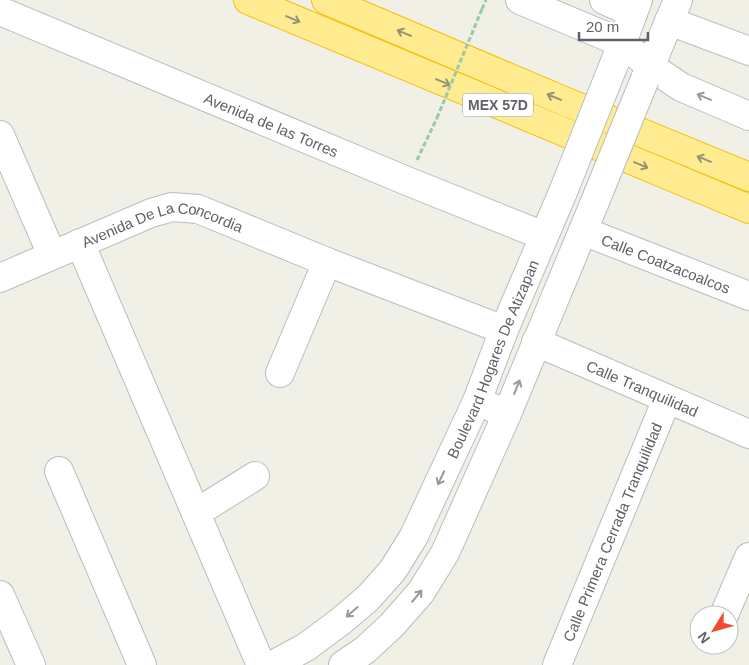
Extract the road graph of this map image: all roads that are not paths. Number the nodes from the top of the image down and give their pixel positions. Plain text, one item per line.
1 (248, 0) edge
2 (326, 0) edge
3 (520, 0) edge
4 (604, 0) edge
5 (636, 6) edge
6 (0, 11) edge
7 (674, 11) edge
8 (749, 51) edge
9 (618, 54) junction
10 (647, 73) junction
11 (749, 116) edge
12 (0, 135) edge
13 (749, 177) edge
14 (749, 209) edge
15 (583, 231) junction
16 (544, 236) junction
17 (80, 243) junction
18 (52, 255) junction
19 (327, 262) junction
20 (0, 278) edge
21 (749, 296) edge
22 (504, 330) junction
23 (536, 342) junction
24 (280, 373) dead end
25 (667, 399) junction
26 (477, 401) junction
27 (506, 414) junction
28 (749, 434) edge
29 (59, 471) dead end
30 (255, 476) dead end
31 (196, 513) junction
32 (749, 557) edge
33 (0, 595) edge
34 (728, 605) edge
35 (31, 665) edge
36 (142, 665) edge
37 (261, 665) edge
38 (273, 665) edge
39 (343, 665) edge
40 (557, 665) edge

1 -> 14 highway, MEX 57D
13 -> 2 highway, MEX 57D
3 - 9 street
4 - 5 street
5 - 9 street, Boulevard Hogares De Atizapan
6 - 16 street, Avenida de las Torres
7 - 8 street
7 - 10 street
9 - 10 street
9 - 16 street, Boulevard Hogares De Atizapan, bridge
11 -> 10 street
10 - 15 street, bridge
12 - 18 street
15 - 21 street, Calle Coatzacoalcos
15 - 23 street
16 - 22 street, Boulevard Hogares De Atizapan
17 - 18 street
17 - 19 street, Avenida De La Concordia
17 - 31 street, Avenida De La Concordia
18 - 20 street
19 - 22 street, Avenida De La Concordia
19 - 24 street
22 - 26 street, Boulevard Hogares De Atizapan
23 - 25 street, Calle Tranquilidad
27 -> 23 street
25 - 28 street, Calle Tranquilidad
25 - 40 street, Calle Primera Cerrada Tranquilidad
26 - 27 street
26 -> 38 street, Boulevard Hogares De Atizapan
39 -> 27 street
29 - 36 street
30 - 31 street
31 - 37 street, Avenida De La Concordia
32 - 34 street
33 - 35 street

